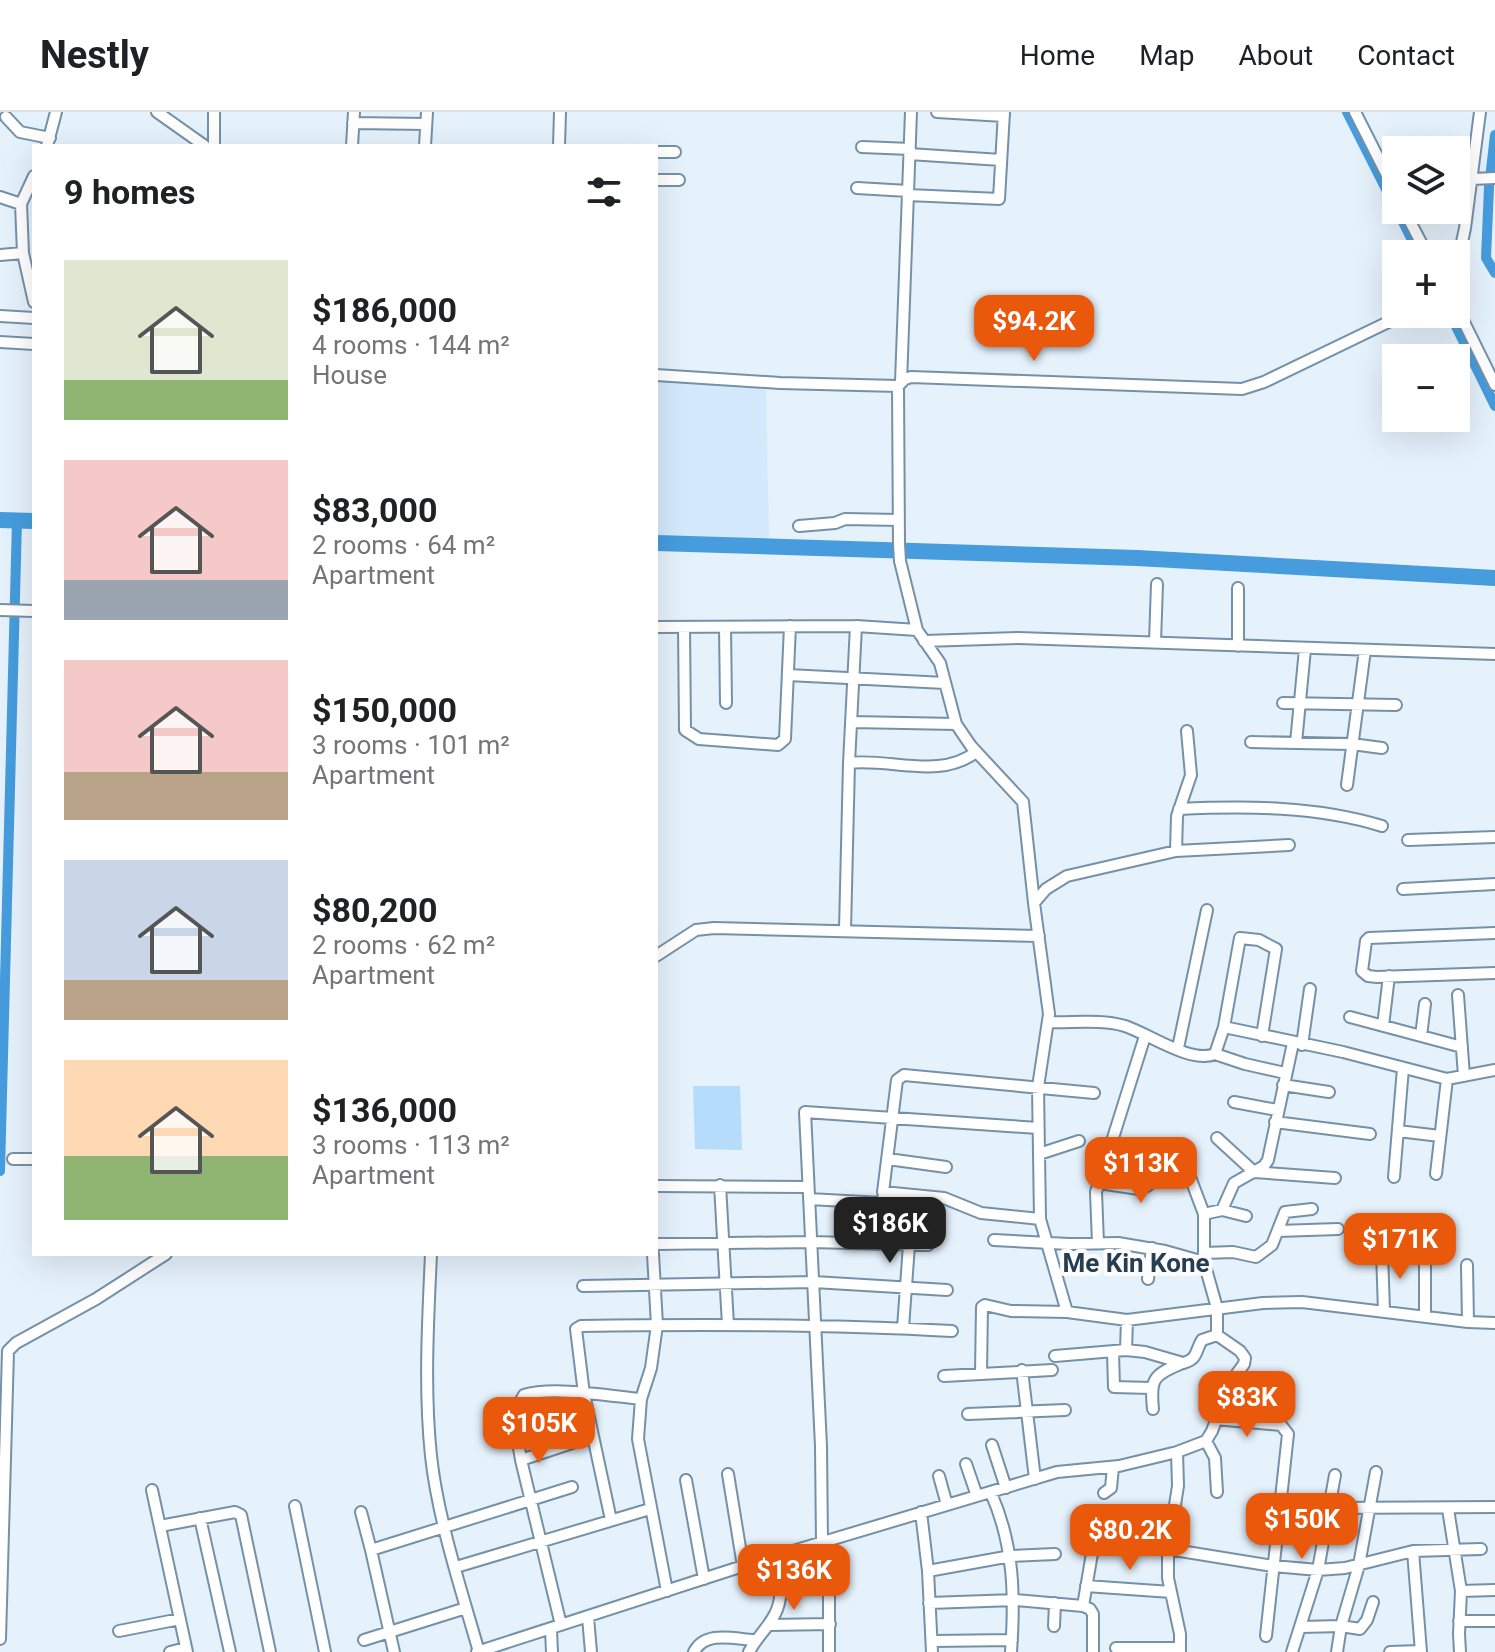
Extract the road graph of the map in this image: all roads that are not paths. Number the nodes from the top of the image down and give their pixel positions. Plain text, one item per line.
1 (56, 112) edge
2 (157, 112) edge
3 (214, 112) edge
4 (427, 112) edge
5 (560, 112) edge
6 (911, 112) edge
7 (937, 112) edge
8 (1355, 112) edge
9 (1480, 112) edge
10 (1004, 114) edge
11 (6, 117) dead end
12 (353, 118) edge
13 (426, 124) junction
14 (48, 142) edge
15 (202, 144) edge
16 (214, 144) edge
17 (352, 144) edge
18 (425, 144) edge
19 (559, 144) edge
20 (862, 147) dead end
21 (658, 152) edge
22 (675, 152) dead end
23 (909, 152) junction
24 (1001, 160) junction
25 (1382, 165) edge
26 (1495, 178) edge
27 (1476, 179) junction
28 (658, 180) edge
29 (679, 180) dead end
30 (857, 188) dead end
31 (31, 193) edge
32 (908, 193) junction
33 (0, 197) edge
34 (21, 204) junction
35 (1463, 240) edge
36 (23, 253) junction
37 (0, 255) edge
38 (32, 281) edge
39 (0, 316) edge
40 (32, 318) edge
41 (1382, 325) edge
42 (1467, 328) edge
43 (0, 342) edge
44 (32, 344) edge
45 (658, 375) edge
46 (900, 384) junction
47 (1495, 385) edge
48 (899, 520) junction
49 (799, 526) dead end
50 (1157, 584) dead end
51 (1238, 588) dead end
52 (2, 610) edge
53 (32, 611) edge
54 (790, 626) junction
55 (856, 626) junction
56 (658, 627) edge
57 (684, 627) junction
58 (725, 627) junction
59 (917, 630) junction
60 (924, 641) junction
61 (1155, 642) junction
62 (1238, 646) junction
63 (1305, 649) junction
64 (1365, 650) junction
65 (1495, 654) edge
66 (788, 675) junction
67 (853, 679) junction
68 (945, 683) junction
69 (726, 703) dead end
70 (1283, 703) dead end
71 (1300, 703) junction
72 (1358, 704) junction
73 (1396, 705) dead end
74 (852, 722) junction
75 (956, 724) junction
76 (1187, 731) dead end
77 (1251, 742) dead end
78 (1296, 743) junction
79 (1352, 744) junction
80 (1382, 748) dead end
81 (976, 752) junction
82 (849, 763) junction
83 (1347, 785) dead end
84 (1179, 809) junction
85 (1382, 826) dead end
86 (1495, 837) edge
87 (1408, 840) dead end
88 (1289, 845) dead end
89 (1176, 851) junction
90 (1495, 884) edge
91 (1403, 889) dead end
92 (1034, 903) junction
93 (1207, 910) dead end
94 (845, 930) junction
95 (1495, 933) edge
96 (1039, 936) junction
97 (658, 955) edge
98 (1495, 973) edge
99 (1389, 976) junction
100 (1310, 989) dead end
101 (1458, 995) dead end
102 (1425, 1004) dead end
103 (1350, 1017) dead end
104 (1048, 1022) junction
105 (1383, 1026) junction
106 (1224, 1027) junction
107 (1145, 1036) junction
108 (1262, 1036) junction
109 (1421, 1036) junction
110 (1297, 1044) junction
111 (1462, 1047) junction
112 (1178, 1048) junction
113 (1215, 1054) junction
114 (1403, 1068) junction
115 (1495, 1070) edge
116 (1285, 1073) junction
117 (1464, 1076) junction
118 (1447, 1079) junction
119 (1283, 1085) junction
120 (1038, 1087) junction
121 (1329, 1092) dead end
122 (1094, 1093) dead end
123 (1234, 1102) dead end
124 (1277, 1110) junction
125 (892, 1116) junction
126 (1275, 1122) junction
127 (1038, 1128) junction
128 (1398, 1131) junction
129 (1370, 1134) dead end
130 (1440, 1136) junction
131 (1217, 1138) dead end
132 (1079, 1141) dead end
133 (1039, 1154) junction
134 (13, 1159) dead end
135 (32, 1159) edge
136 (888, 1159) junction
137 (946, 1167) dead end
138 (1254, 1172) junction
139 (1436, 1174) dead end
140 (1394, 1177) dead end
141 (1335, 1178) dead end
142 (1099, 1183) junction
143 (720, 1185) junction
144 (658, 1186) edge
145 (808, 1193) junction
146 (883, 1198) junction
147 (1312, 1209) dead end
148 (1222, 1210) junction
149 (1204, 1214) junction
150 (1246, 1216) dead end
151 (1040, 1219) junction
152 (1338, 1229) dead end
153 (1278, 1231) junction
154 (994, 1240) dead end
155 (811, 1242) junction
156 (723, 1243) junction
157 (1049, 1243) junction
158 (1098, 1243) junction
159 (658, 1244) edge
160 (879, 1244) junction
161 (909, 1245) junction
162 (928, 1245) dead end
163 (1152, 1248) junction
164 (1382, 1252) dead end
165 (163, 1256) edge
166 (431, 1256) edge
167 (653, 1256) edge
168 (1204, 1257) junction
169 (1425, 1259) dead end
170 (1467, 1265) dead end
171 (1148, 1279) dead end
172 (814, 1282) junction
173 (726, 1283) junction
174 (655, 1284) junction
175 (583, 1286) dead end
176 (905, 1288) junction
177 (947, 1290) dead end
178 (1217, 1308) junction
179 (1384, 1311) junction
180 (1067, 1312) junction
181 (1425, 1317) junction
182 (1127, 1320) junction
183 (1468, 1322) junction
184 (1495, 1323) edge
185 (816, 1324) junction
186 (657, 1325) junction
187 (728, 1325) junction
188 (903, 1328) junction
189 (952, 1331) dead end
190 (1217, 1335) junction
191 (1126, 1350) junction
192 (1113, 1352) junction
193 (1055, 1356) dead end
194 (1183, 1363) junction
195 (1022, 1370) junction
196 (1052, 1370) dead end
197 (981, 1373) junction
198 (944, 1376) dead end
199 (1151, 1388) junction
200 (584, 1394) junction
201 (641, 1399) junction
202 (1153, 1409) dead end
203 (1065, 1410) dead end
204 (1027, 1411) junction
205 (968, 1414) dead end
206 (1218, 1414) junction
207 (593, 1436) junction
208 (1206, 1441) junction
209 (992, 1445) dead end
210 (1177, 1452) junction
211 (521, 1460) junction
212 (966, 1464) dead end
213 (1113, 1467) junction
214 (1376, 1472) dead end
215 (728, 1474) dead end
216 (1335, 1475) dead end
217 (939, 1476) dead end
218 (1035, 1479) junction
219 (686, 1480) dead end
220 (572, 1487) dead end
221 (1006, 1488) junction
222 (152, 1490) dead end
223 (1217, 1492) dead end
224 (991, 1493) junction
225 (1104, 1493) dead end
226 (977, 1496) junction
227 (531, 1499) junction
228 (947, 1505) junction
229 (295, 1506) dead end
230 (1369, 1507) junction
231 (1495, 1507) edge
232 (1329, 1508) junction
233 (650, 1509) junction
234 (1448, 1509) junction
235 (361, 1512) dead end
236 (921, 1512) junction
237 (200, 1518) junction
238 (611, 1520) junction
239 (160, 1526) junction
240 (446, 1526) junction
241 (1079, 1535) dead end
242 (1095, 1536) junction
243 (541, 1540) junction
244 (826, 1542) junction
245 (1170, 1544) junction
246 (1454, 1549) junction
247 (1481, 1549) dead end
248 (371, 1550) junction
249 (1413, 1551) junction
250 (1055, 1554) dead end
251 (779, 1556) junction
252 (1011, 1556) junction
253 (1359, 1565) junction
254 (743, 1566) junction
255 (1273, 1566) junction
256 (456, 1567) junction
257 (1318, 1570) junction
258 (928, 1571) junction
259 (704, 1579) junction
260 (1086, 1586) junction
261 (1495, 1590) edge
262 (667, 1591) junction
263 (1461, 1591) junction
264 (1171, 1592) junction
265 (1015, 1600) junction
266 (1373, 1602) dead end
267 (929, 1603) junction
268 (1055, 1603) junction
269 (1083, 1606) junction
270 (466, 1608) junction
271 (588, 1617) junction
272 (180, 1619) junction
273 (1459, 1621) junction
274 (1495, 1621) edge
275 (830, 1624) junction
276 (769, 1625) junction
277 (1054, 1626) dead end
278 (1341, 1626) junction
279 (1301, 1627) junction
280 (556, 1628) junction
281 (119, 1631) dead end
282 (390, 1631) junction
283 (1266, 1636) dead end
284 (0, 1639) edge
285 (364, 1640) dead end
286 (754, 1640) junction
287 (933, 1646) edge
288 (1012, 1646) edge
289 (1116, 1648) dead end
290 (186, 1650) edge
291 (1180, 1650) edge
292 (170, 1652) edge
293 (230, 1652) edge
294 (270, 1652) edge
295 (325, 1652) edge
296 (394, 1652) edge
297 (478, 1652) edge
298 (552, 1652) edge
299 (591, 1652) edge
300 (694, 1652) edge
301 (749, 1652) edge
302 (829, 1652) edge
303 (1093, 1652) edge
304 (1292, 1652) edge
305 (1337, 1652) edge
306 (1390, 1652) edge
307 (1421, 1652) edge
308 (1460, 1652) edge

1 - 14 street
2 - 15 street
3 - 16 street
4 - 13 street
5 - 19 street
6 - 23 street
7 - 10 street
8 - 25 street
9 - 27 street
10 - 24 street
11 - 14 street
12 - 13 street
12 - 17 street
13 - 18 street
20 - 23 street
21 - 22 street
23 - 24 street
23 - 32 street
24 - 32 street
26 - 27 street
27 - 35 street
28 - 29 street
30 - 32 street
31 - 34 street
32 - 46 street
33 - 34 street
34 - 36 street
36 - 37 street
36 - 38 street
39 - 40 street
41 - 46 street
42 - 47 street
43 - 44 street
45 - 46 street
46 - 48 street
48 - 49 street
48 - 59 street
50 - 61 street
51 - 62 street
52 - 53 street
54 - 55 street
54 - 58 street
54 - 66 street
55 - 59 street
55 - 67 street
56 - 57 street
57 - 58 street
57 - 66 street
58 - 69 street
59 - 60 street
60 - 61 street
60 - 68 street
61 - 62 street
62 - 63 street
63 - 64 street
63 - 71 street
64 - 65 street
64 - 72 street
66 - 67 street
67 - 68 street
67 - 74 street
68 - 75 street
70 - 71 street
71 - 72 street
71 - 78 street
72 - 73 street
72 - 79 street
74 - 75 street
74 - 82 street
75 - 81 street
76 - 84 street
77 - 78 street
78 - 79 street
79 - 80 street
79 - 83 street
81 - 82 street
81 - 92 street
82 - 94 street
84 - 85 street
84 - 89 street
86 - 87 street
88 - 89 street
89 - 92 street
90 - 91 street
92 - 96 street
93 - 112 street
94 - 96 street
94 - 97 street
95 - 99 street
96 - 104 street
98 - 99 street
99 - 105 street
100 - 110 street
101 - 111 street
102 - 109 street
103 - 105 street
104 - 107 street
104 - 120 street
105 - 109 street
106 - 108 street
106 - 108 street
106 - 113 street
107 - 112 street
107 - 142 street
108 - 110 street
109 - 111 street
110 - 114 street
110 - 116 street
111 - 117 street
112 - 113 street
113 - 116 street
114 - 118 street
114 - 128 street
115 - 117 street
116 - 119 street
117 - 118 street
118 - 130 street
119 - 121 street
119 - 124 street
120 - 122 street
120 - 125 street
120 - 127 street
123 - 124 street
124 - 126 street
125 - 127 street
125 - 136 street
125 - 145 street
126 - 129 street
126 - 138 street
127 - 133 street
128 - 130 street
128 - 140 street
130 - 139 street
131 - 138 street
132 - 133 street
133 - 151 street
134 - 135 street
136 - 137 street
136 - 146 street
138 - 141 street
138 - 148 street
142 - 149 street
142 - 158 street
143 - 144 street
143 - 145 street
143 - 156 street
145 - 146 street
145 - 155 street
146 - 151 street
146 - 160 street
147 - 153 street
148 - 149 street
148 - 150 street
149 - 168 street
151 - 157 street
152 - 153 street
153 - 168 street
154 - 157 street
155 - 156 street
155 - 160 street
155 - 172 street
156 - 159 street
156 - 173 street
157 - 158 street
157 - 180 street
158 - 163 street
160 - 161 street
161 - 162 street
161 - 176 street
163 - 168 street
163 - 171 street
164 - 179 street
165 - 284 street
166 - 240 street
167 - 174 street
168 - 178 street
169 - 181 street
170 - 183 street
172 - 173 street
172 - 176 street
172 - 185 street
173 - 174 street
173 - 187 street
174 - 175 street
174 - 186 street
176 - 177 street
176 - 188 street
178 - 179 street
178 - 182 street
178 - 190 street
179 - 181 street
180 - 182 street
180 - 197 street
181 - 183 street
182 - 191 street
183 - 184 street
185 - 187 street
185 - 188 street
185 - 244 street
186 - 187 street
186 - 200 street
186 - 201 street
188 - 189 street
190 - 194 street
190 - 206 street
191 - 192 street
191 - 194 street
192 - 193 street
192 - 199 street
194 - 199 street
195 - 196 street
195 - 197 street
195 - 204 street
197 - 198 street
199 - 202 street
200 - 201 street
200 - 207 street
200 - 211 street
201 - 233 street
203 - 204 street
204 - 205 street
204 - 218 street
206 - 208 street
206 - 255 street
207 - 211 street
207 - 238 street
208 - 210 street
208 - 223 street
209 - 221 street
210 - 213 street
210 - 245 street
211 - 227 street
212 - 226 street
213 - 218 street
213 - 225 street
214 - 230 street
215 - 254 street
216 - 232 street
217 - 228 street
218 - 221 street
219 - 259 street
220 - 227 street
221 - 224 street
222 - 239 street
224 - 226 street
224 - 252 street
226 - 228 street
227 - 240 street
227 - 243 street
228 - 236 street
229 - 295 street
230 - 232 street
230 - 234 street
230 - 253 street
231 - 234 street
232 - 257 street
233 - 238 street
233 - 262 street
234 - 246 street
235 - 248 street
236 - 244 street
236 - 258 street
237 - 239 street
237 - 293 street
237 - 294 street
238 - 243 street
239 - 272 street
240 - 248 street
240 - 256 street
241 - 242 street
242 - 245 street
242 - 260 street
243 - 256 street
243 - 280 street
244 - 251 street
244 - 275 street
245 - 255 street
245 - 264 street
246 - 247 street
246 - 249 street
246 - 263 street
248 - 282 street
249 - 253 street
249 - 307 street
250 - 252 street
251 - 254 street
251 - 276 street
252 - 258 street
252 - 265 street
253 - 257 street
253 - 278 street
254 - 259 street
255 - 257 street
255 - 283 street
256 - 270 street
257 - 279 street
258 - 267 street
259 - 262 street
260 - 264 street
260 - 269 street
261 - 263 street
262 - 271 street
263 - 273 street
264 - 291 street
265 - 267 street
265 - 268 street
265 - 288 street
266 - 278 street
267 - 287 street
268 - 269 street
268 - 277 street
269 - 303 street
270 - 282 street
270 - 297 street
271 - 280 street
271 - 299 street
272 - 281 street
272 - 290 street
273 - 274 street
273 - 308 street
275 - 276 street
275 - 302 street
276 - 286 street
278 - 279 street
278 - 305 street
279 - 304 street
280 - 297 street
280 - 298 street
282 - 285 street
282 - 296 street
286 - 300 street
286 - 301 street
287 - 288 street
289 - 291 street
290 - 292 street
306 - 307 street

